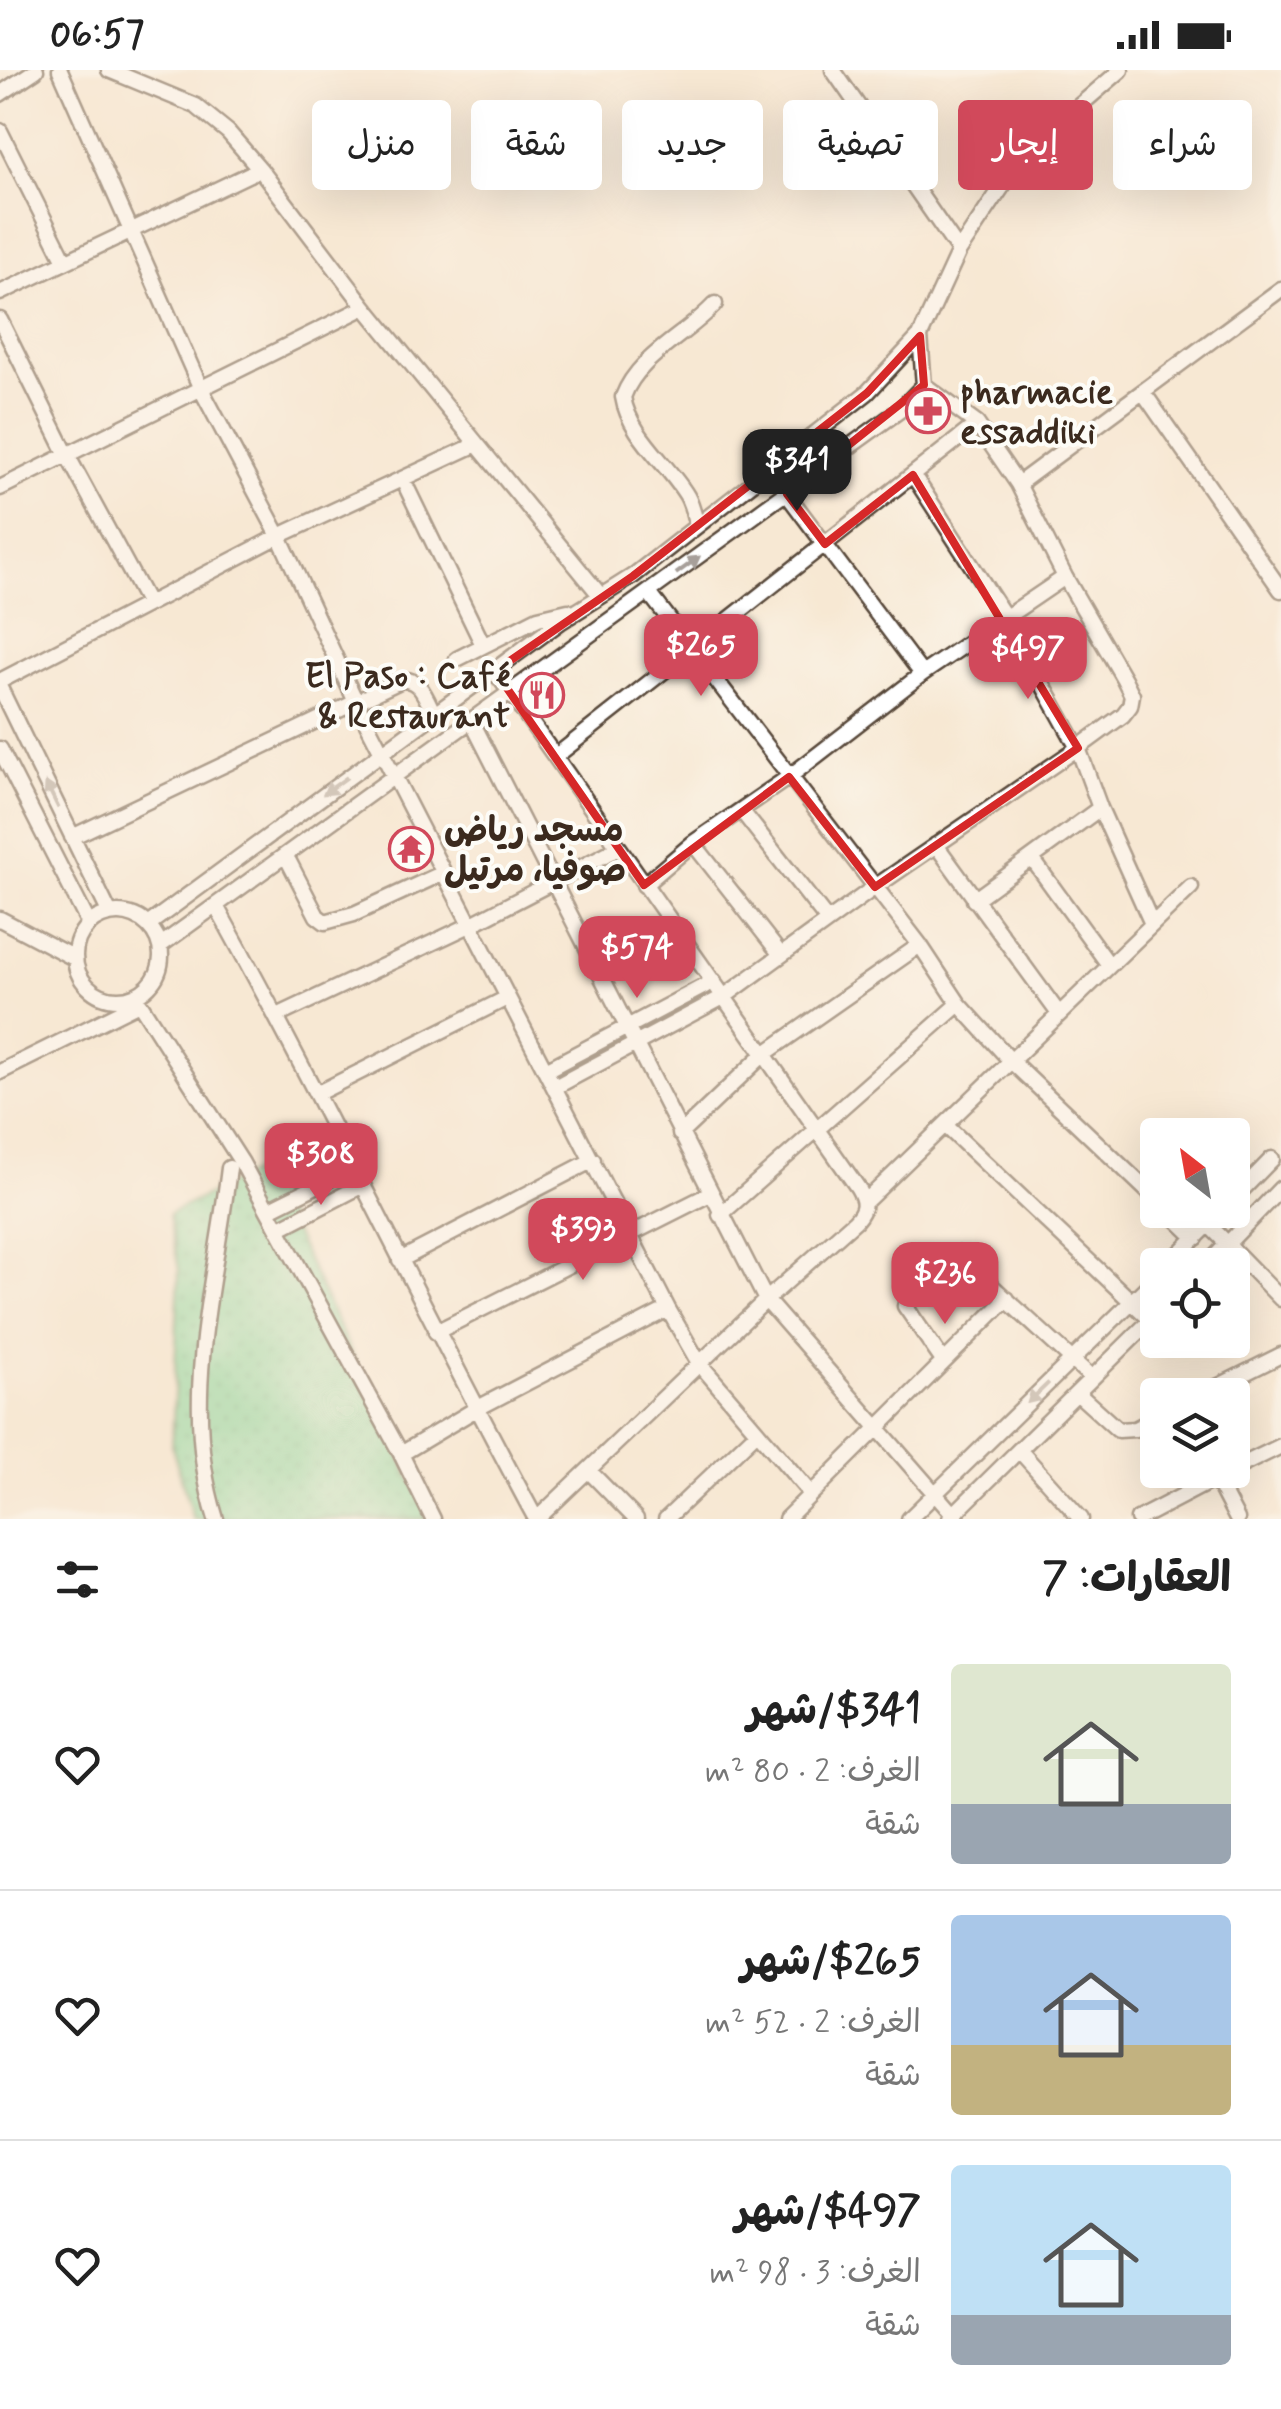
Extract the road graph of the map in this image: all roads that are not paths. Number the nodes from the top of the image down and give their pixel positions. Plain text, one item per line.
1 (36, 70) edge
2 (60, 70) edge
3 (109, 70) edge
4 (833, 70) edge
5 (1121, 70) edge
6 (0, 94) edge
7 (0, 130) edge
8 (260, 169) junction
9 (130, 233) junction
10 (959, 251) junction
11 (66, 261) junction
12 (0, 293) edge
13 (1279, 295) edge
14 (715, 304) dead end
15 (365, 308) junction
16 (0, 320) edge
17 (920, 336) junction
18 (924, 385) junction
19 (201, 389) junction
20 (1143, 392) junction
21 (977, 424) junction
22 (475, 445) junction
23 (66, 453) junction
24 (913, 475) junction
25 (402, 480) junction
26 (1018, 484) junction
27 (0, 488) edge
28 (787, 494) junction
29 (697, 526) junction
30 (279, 536) junction
31 (825, 544) junction
32 (1065, 578) junction
33 (1281, 590) edge
34 (649, 593) junction
35 (600, 595) junction
36 (148, 604) junction
37 (579, 609) junction
38 (1007, 620) junction
39 (484, 645) junction
40 (691, 650) junction
41 (456, 659) dead end
42 (495, 671) junction
43 (922, 674) junction
44 (0, 685) edge
45 (511, 693) junction
46 (356, 702) junction
47 (435, 716) junction
48 (472, 720) junction
49 (0, 748) edge
50 (1078, 748) junction
51 (383, 751) junction
52 (556, 756) junction
53 (394, 775) junction
54 (789, 777) junction
55 (1100, 808) junction
56 (740, 810) junction
57 (72, 837) junction
58 (693, 843) junction
59 (936, 845) junction
60 (618, 848) junction
61 (286, 856) junction
62 (1033, 860) junction
63 (443, 873) junction
64 (552, 884) junction
65 (644, 885) junction
66 (875, 887) junction
67 (1190, 887) dead end
68 (974, 900) junction
69 (216, 906) junction
70 (110, 914) junction
71 (0, 919) edge
72 (828, 921) junction
73 (89, 924) junction
74 (149, 924) junction
75 (1152, 924) junction
76 (470, 925) junction
77 (161, 945) junction
78 (920, 945) junction
79 (781, 955) junction
80 (74, 958) junction
81 (1110, 965) junction
82 (714, 981) junction
83 (724, 996) junction
84 (507, 998) junction
85 (137, 999) junction
86 (959, 1004) junction
87 (1059, 1014) junction
88 (278, 1016) junction
89 (626, 1028) junction
90 (635, 1045) junction
91 (764, 1054) junction
92 (1011, 1061) junction
93 (546, 1070) junction
94 (0, 1072) edge
95 (555, 1087) junction
96 (318, 1093) junction
97 (945, 1125) junction
98 (816, 1131) junction
99 (680, 1134) junction
100 (1272, 1159) dead end
101 (592, 1160) junction
102 (354, 1167) junction
103 (230, 1168) dead end
104 (1250, 1182) edge
105 (1140, 1184) edge
106 (363, 1185) junction
107 (1281, 1188) edge
108 (710, 1194) junction
109 (864, 1202) junction
110 (268, 1210) junction
111 (720, 1214) junction
112 (1186, 1228) edge
113 (1206, 1228) edge
114 (1212, 1228) edge
115 (278, 1229) junction
116 (630, 1236) junction
117 (1196, 1238) junction
118 (1228, 1244) junction
119 (1186, 1248) edge
120 (1224, 1248) edge
121 (400, 1260) junction
122 (1140, 1293) edge
123 (1007, 1299) junction
124 (766, 1300) junction
125 (1281, 1300) edge
126 (1130, 1302) junction
127 (1140, 1308) edge
128 (668, 1309) junction
129 (1140, 1331) edge
130 (436, 1332) junction
131 (1281, 1355) edge
132 (1071, 1360) junction
133 (944, 1362) junction
134 (699, 1363) junction
135 (1092, 1378) junction
136 (1235, 1378) edge
137 (1077, 1393) junction
138 (476, 1409) junction
139 (1140, 1426) edge
140 (878, 1428) junction
141 (757, 1432) junction
142 (1281, 1446) edge
143 (1020, 1450) junction
144 (401, 1454) junction
145 (1250, 1461) edge
146 (589, 1471) junction
147 (1190, 1488) edge
148 (1221, 1488) edge
149 (811, 1494) junction
150 (935, 1494) junction
151 (954, 1518) edge
152 (216, 1519) edge
153 (432, 1519) edge
154 (537, 1519) edge
155 (636, 1519) edge
156 (666, 1519) edge
157 (786, 1519) edge
158 (909, 1519) edge
159 (1081, 1519) edge
160 (1138, 1519) edge
161 (1237, 1519) edge

1 - 6 street
2 - 9 street
3 - 8 street
4 - 10 street
5 - 10 street
7 - 11 street
8 - 9 street
8 - 15 street
9 - 11 street
9 - 19 street
10 - 17 street
11 - 12 street
13 - 20 street
14 - 29 street
15 - 19 street
15 - 22 street
16 - 23 street
17 - 18 street
17 - 29 street
18 - 21 street
18 - 28 street
19 - 23 street
19 - 30 street
20 - 26 street
20 - 33 street
21 - 24 street
21 - 26 street
22 - 25 street
22 - 35 street
23 - 27 street
23 - 36 street
24 - 31 street
24 - 38 street
25 - 30 street
25 - 39 street
26 - 32 street
28 - 31 street
34 -> 28 street
29 - 35 street
30 - 36 street
30 - 46 street
31 - 40 street
31 - 43 street
32 - 38 street
32 - 50 street
34 - 40 street
34 - 45 street
35 - 37 street
36 - 44 street
37 - 39 street
37 - 42 street
38 - 43 street
38 - 50 street
39 - 41 street
40 - 52 street
40 - 54 street
42 - 45 street
42 - 47 street
43 - 54 street
57 -> 44 street
45 - 48 street
45 - 52 street
46 - 47 street
46 - 51 street
46 - 57 street
47 - 51 street
48 - 53 street
48 - 64 street
49 - 73 street
50 - 55 street
50 - 59 street
51 - 53 street
51 -> 74 street
52 - 60 street
53 - 61 street
53 - 63 street
54 - 56 street
54 - 66 street
55 - 62 street
55 - 75 street
56 - 58 street
56 - 72 street
57 - 70 street
58 - 65 street
58 - 79 street
59 - 66 street
59 - 68 street
60 - 64 street
60 - 65 street
61 - 63 street
61 - 69 street
62 - 68 street
62 - 81 street
63 - 76 street
64 - 76 street
64 - 89 street
65 - 82 street
66 - 72 street
66 - 78 street
67 - 75 street
68 - 87 street
69 - 77 street
69 - 88 street
70 - 73 street
70 - 74 street
71 - 80 street
72 - 79 street
73 - 80 street
74 - 77 street
75 - 81 street
76 - 84 street
76 - 88 street
77 - 85 street
78 - 86 street
78 - 91 street
79 - 83 street
80 - 85 street
81 - 87 street
82 - 83 street
82 - 89 street
83 - 90 street
83 - 91 street
84 - 93 street
84 - 96 street
85 - 94 street
85 - 110 street
86 - 92 street
86 - 98 street
87 - 92 street
88 - 96 street
89 - 90 street
89 - 93 street
90 - 95 street
90 - 99 street
91 - 98 street
91 - 99 street
92 - 97 street
92 - 105 street
93 - 95 street
95 - 101 street
96 - 102 street
97 - 109 street
97 - 126 street
98 - 109 street
98 - 111 street
99 - 108 street
100 - 104 street
101 - 116 street
101 - 121 street
102 - 106 street
102 - 110 street
103 - 152 street
106 - 115 street
106 - 121 street
107 - 118 street
108 - 111 street
108 - 116 street
109 - 124 street
110 - 115 street
111 - 124 street
112 - 117 street
113 - 117 street
114 - 118 street
115 - 144 street
116 - 128 street
116 - 130 street
117 - 119 street
118 - 120 street
118 - 125 street
121 - 130 street
122 - 126 street
123 - 132 street
123 - 133 street
123 - 133 street
124 - 134 street
124 - 140 street
126 - 127 street
126 - 132 street
128 - 134 street
128 - 138 street
129 - 135 street
130 - 138 street
131 - 136 street
132 - 135 street
132 -> 150 street
133 - 140 street
134 - 141 street
134 - 146 street
135 - 137 street
137 - 139 street
137 - 143 street
138 - 144 street
138 - 154 street
140 - 149 street
140 - 150 street
141 - 149 street
141 - 156 street
142 - 145 street
143 - 151 street
143 - 159 street
144 - 153 street
146 - 154 street
146 - 155 street
147 - 160 street
148 - 161 street
149 - 157 street
150 - 151 street
150 - 158 street

